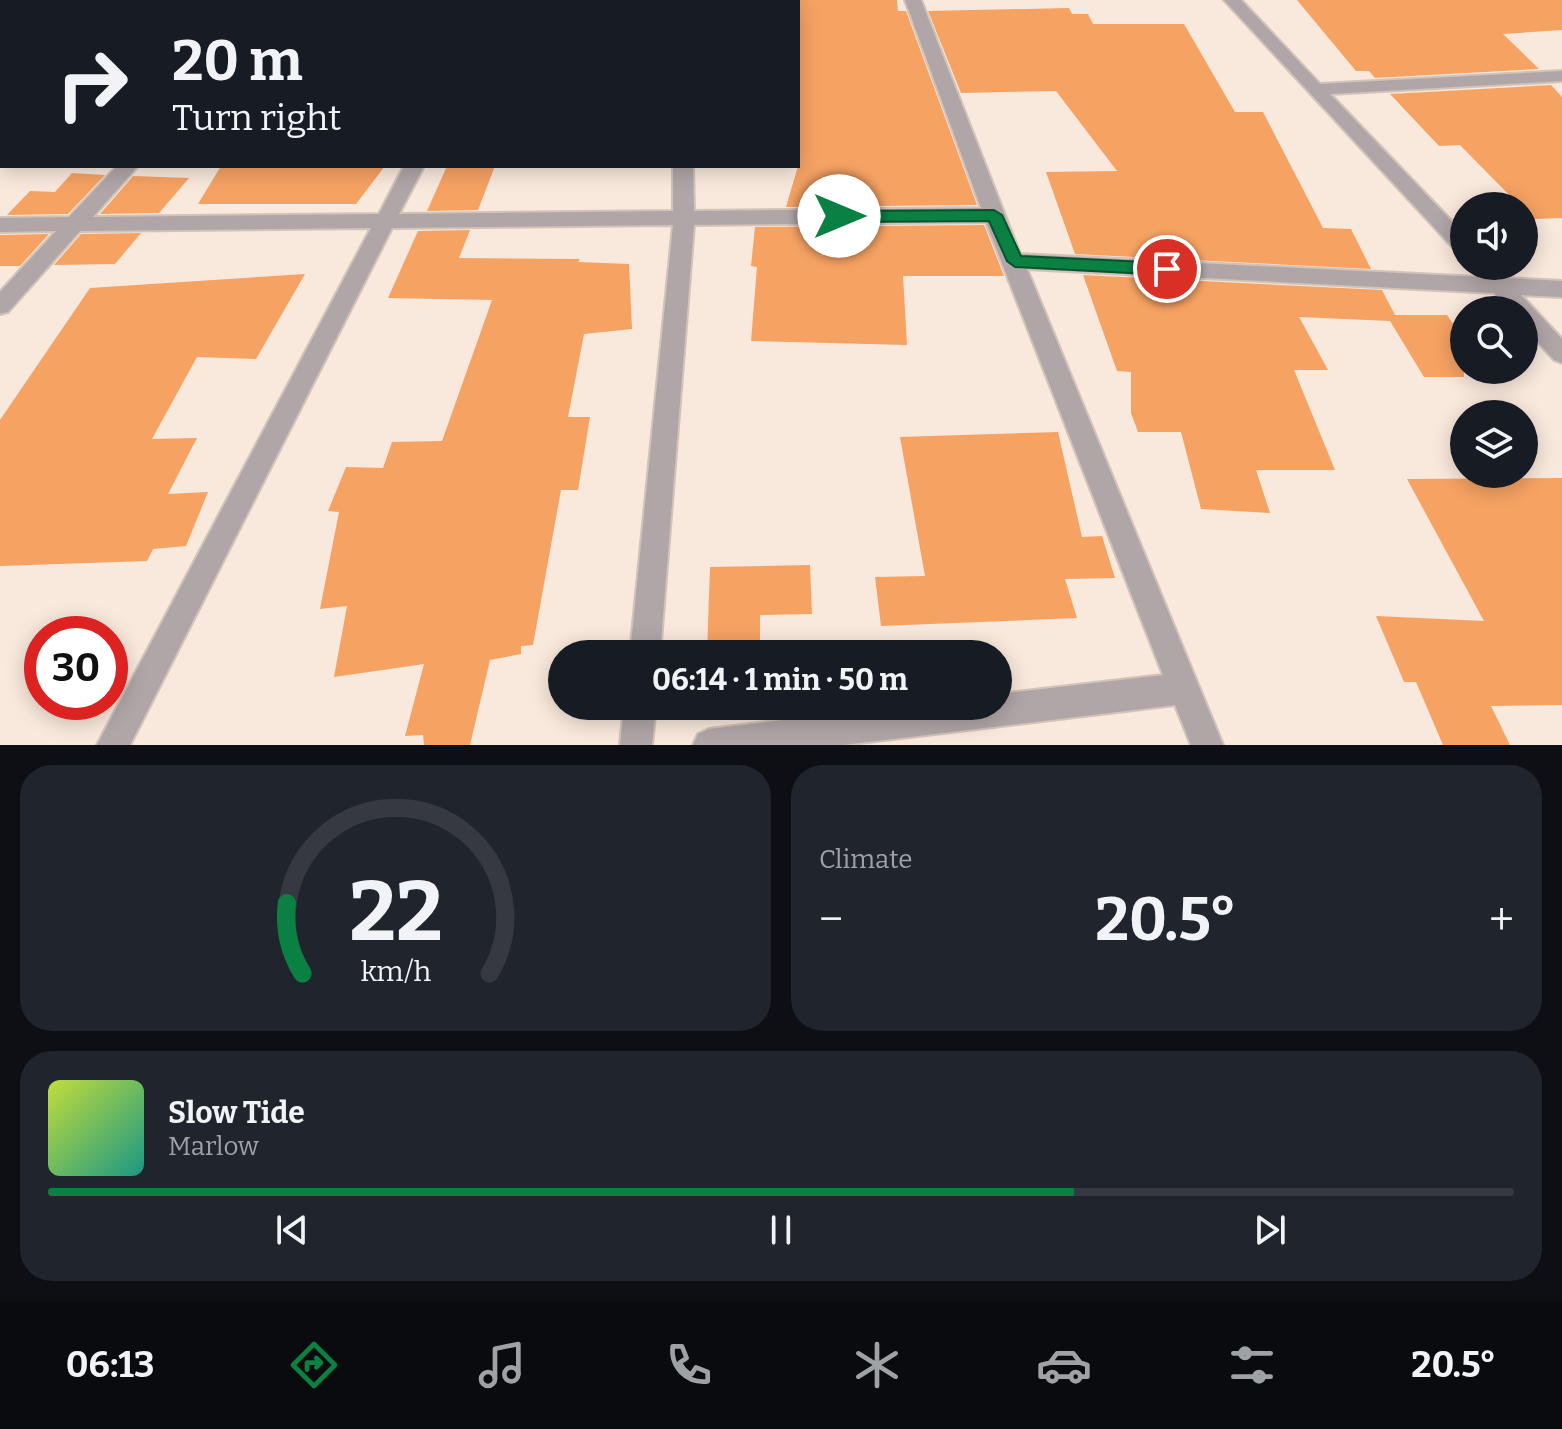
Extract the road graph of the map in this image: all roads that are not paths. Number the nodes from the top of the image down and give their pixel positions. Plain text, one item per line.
1 (913, 0) edge
2 (1232, 0) edge
3 (1562, 76) edge
4 (1318, 89) junction
5 (126, 168) edge
6 (413, 168) edge
7 (683, 168) edge
8 (994, 215) junction
9 (684, 217) junction
10 (387, 221) junction
11 (75, 223) junction
12 (0, 225) edge
13 (1450, 232) edge
14 (1015, 261) junction
15 (1495, 280) edge
16 (1500, 285) junction
17 (1562, 289) edge
18 (1510, 296) edge
19 (0, 306) edge
20 (1538, 328) edge
21 (1562, 354) edge
22 (646, 640) edge
23 (1183, 688) junction
24 (639, 720) edge
25 (113, 745) edge
26 (636, 745) edge
27 (709, 745) edge
28 (1207, 745) edge

1 - 8 street
2 - 4 street
3 - 4 street
4 - 13 street
5 - 11 street
6 - 10 street
7 - 9 street
8 - 9 street
8 - 14 street
9 - 10 street
9 - 22 street
10 - 11 street
10 - 25 street
11 - 12 street
11 - 19 street
14 - 16 street
14 - 23 street
15 - 16 street
16 - 17 street
16 - 18 street
20 - 21 street
23 - 27 street
23 - 28 street
24 - 26 street

